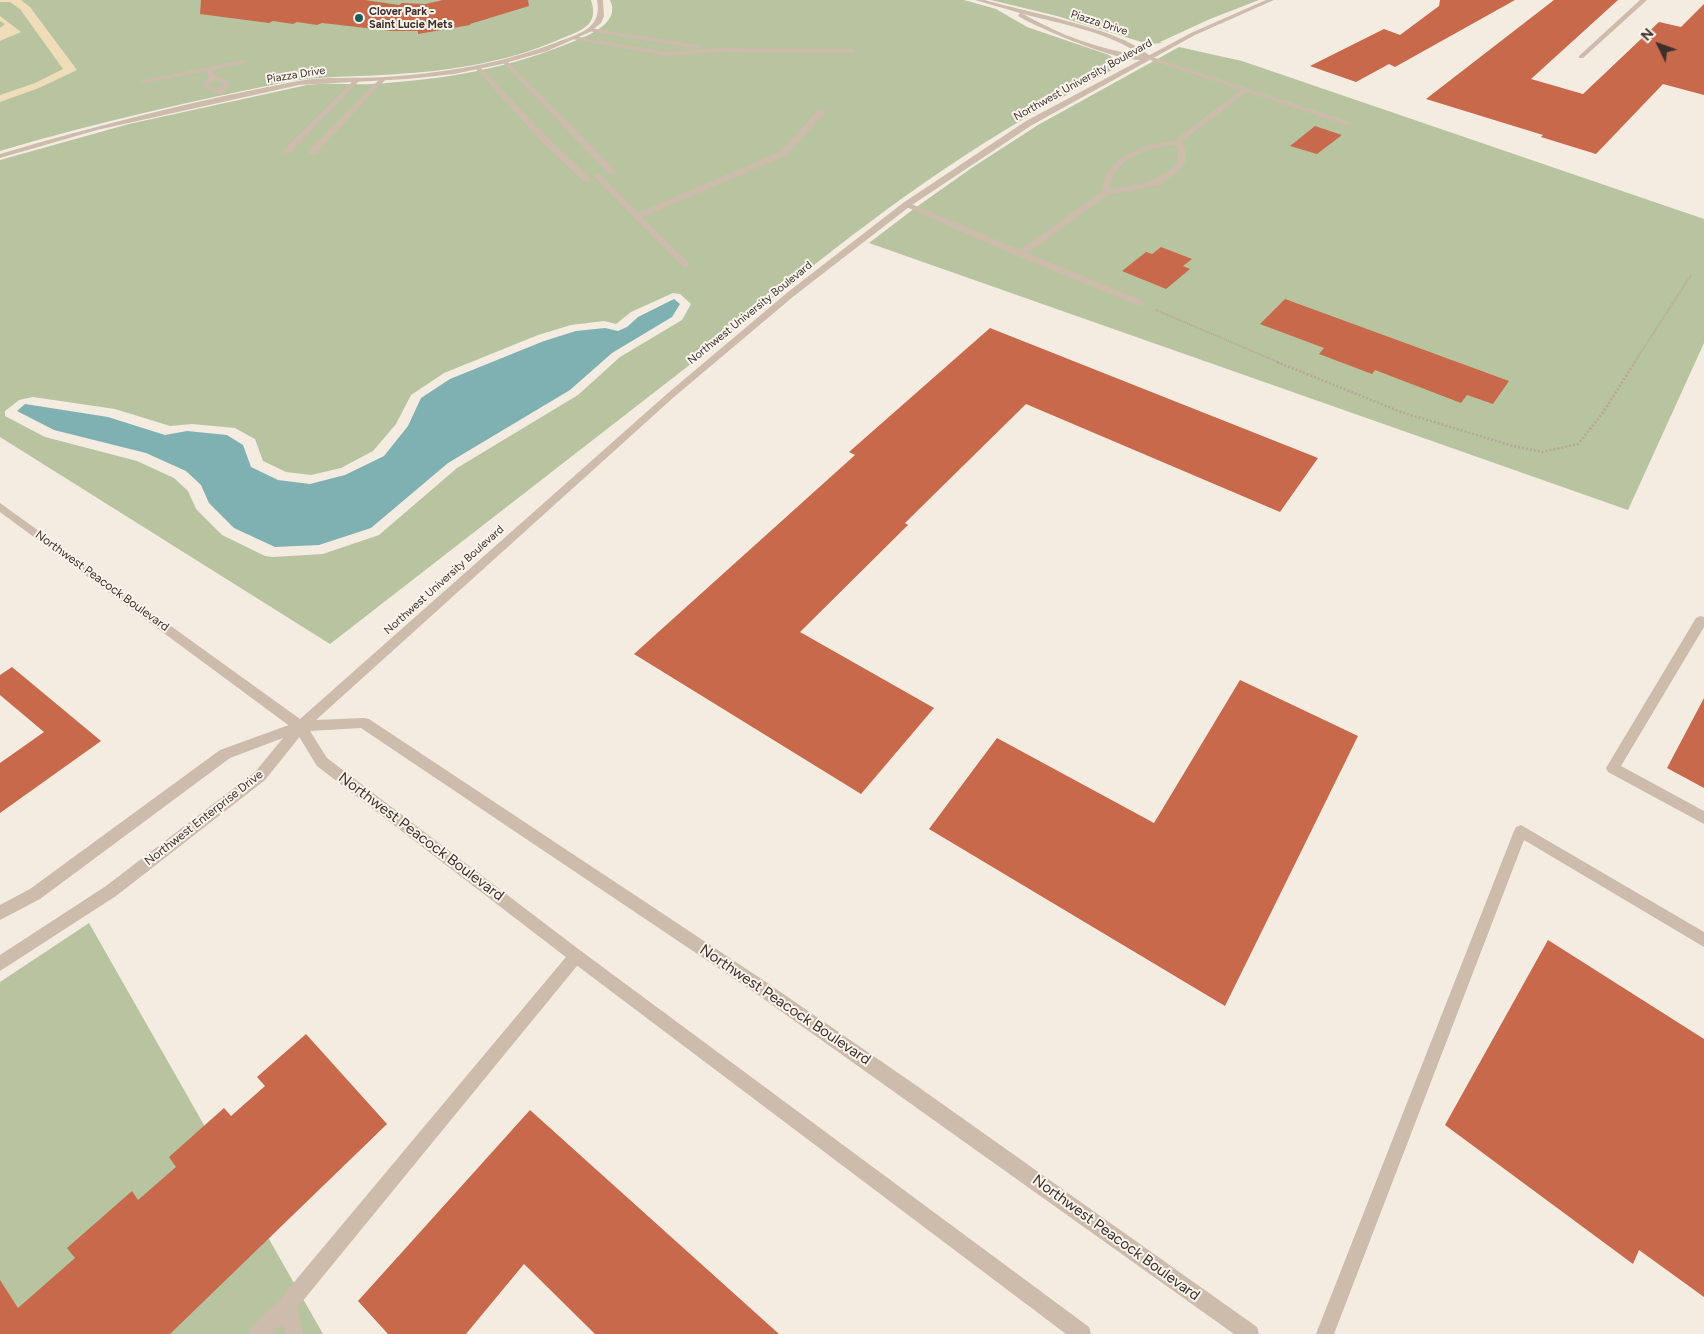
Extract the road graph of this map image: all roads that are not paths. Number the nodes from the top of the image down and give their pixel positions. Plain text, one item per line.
1 (600, 0) edge
2 (978, 0) edge
3 (1271, 0) edge
4 (1644, 0) edge
5 (1014, 11) junction
6 (590, 30) junction
7 (574, 38) junction
8 (716, 50) junction
9 (852, 51) dead end
10 (1581, 57) dead end
11 (1149, 58) junction
12 (242, 62) dead end
13 (505, 62) junction
14 (478, 68) junction
15 (208, 69) junction
16 (213, 77) junction
17 (357, 80) junction
18 (383, 80) junction
19 (143, 81) dead end
20 (1245, 90) junction
21 (221, 96) junction
22 (822, 111) dead end
23 (1349, 123) dead end
24 (1177, 142) junction
25 (287, 151) dead end
26 (312, 152) dead end
27 (0, 156) edge
28 (612, 172) dead end
29 (597, 176) dead end
30 (586, 179) dead end
31 (1105, 193) junction
32 (906, 205) junction
33 (637, 216) junction
34 (1020, 254) junction
35 (686, 265) dead end
36 (1140, 303) road end
37 (0, 507) edge
38 (1704, 622) edge
39 (300, 726) junction
40 (1704, 818) edge
41 (0, 913) edge
42 (1704, 940) edge
43 (576, 956) junction
44 (0, 964) edge
45 (287, 1306) junction
46 (258, 1334) edge
47 (294, 1334) edge
48 (1082, 1334) edge
49 (1250, 1334) edge
50 (1325, 1334) edge

1 - 6 street
2 - 5 street, Piazza Drive
3 - 11 street, Northwest University Boulevard
4 - 10 street
5 - 11 street, Piazza Drive
5 - 11 street, Piazza Drive
6 - 7 street, Piazza Drive
6 - 8 street
7 - 8 street
7 - 13 street, Piazza Drive
8 - 9 street
11 - 20 street
11 - 32 street, Northwest University Boulevard
12 - 15 street
13 - 14 street, Piazza Drive
13 - 28 street
14 - 18 street, Piazza Drive
14 - 30 street
15 - 16 street
15 - 19 street
16 - 21 street
16 - 21 street
17 - 18 street, Piazza Drive
17 - 21 street, Piazza Drive
17 - 25 street
18 - 26 street
20 - 23 street
20 - 24 street
21 - 27 street, Piazza Drive
22 - 33 street
24 - 31 street
24 - 31 street
29 - 33 street
31 - 34 street
32 - 34 street
32 - 39 street, Northwest University Boulevard
33 - 35 street
34 - 36 street
37 - 39 street, Northwest Peacock Boulevard
38 - 40 street
39 - 41 street
39 - 43 street, Northwest Peacock Boulevard
39 - 44 street, Northwest Enterprise Drive
39 - 49 street, Northwest Peacock Boulevard
42 - 50 street
43 - 45 street
43 - 48 street, Northwest Peacock Boulevard
45 - 46 street
45 - 47 street

